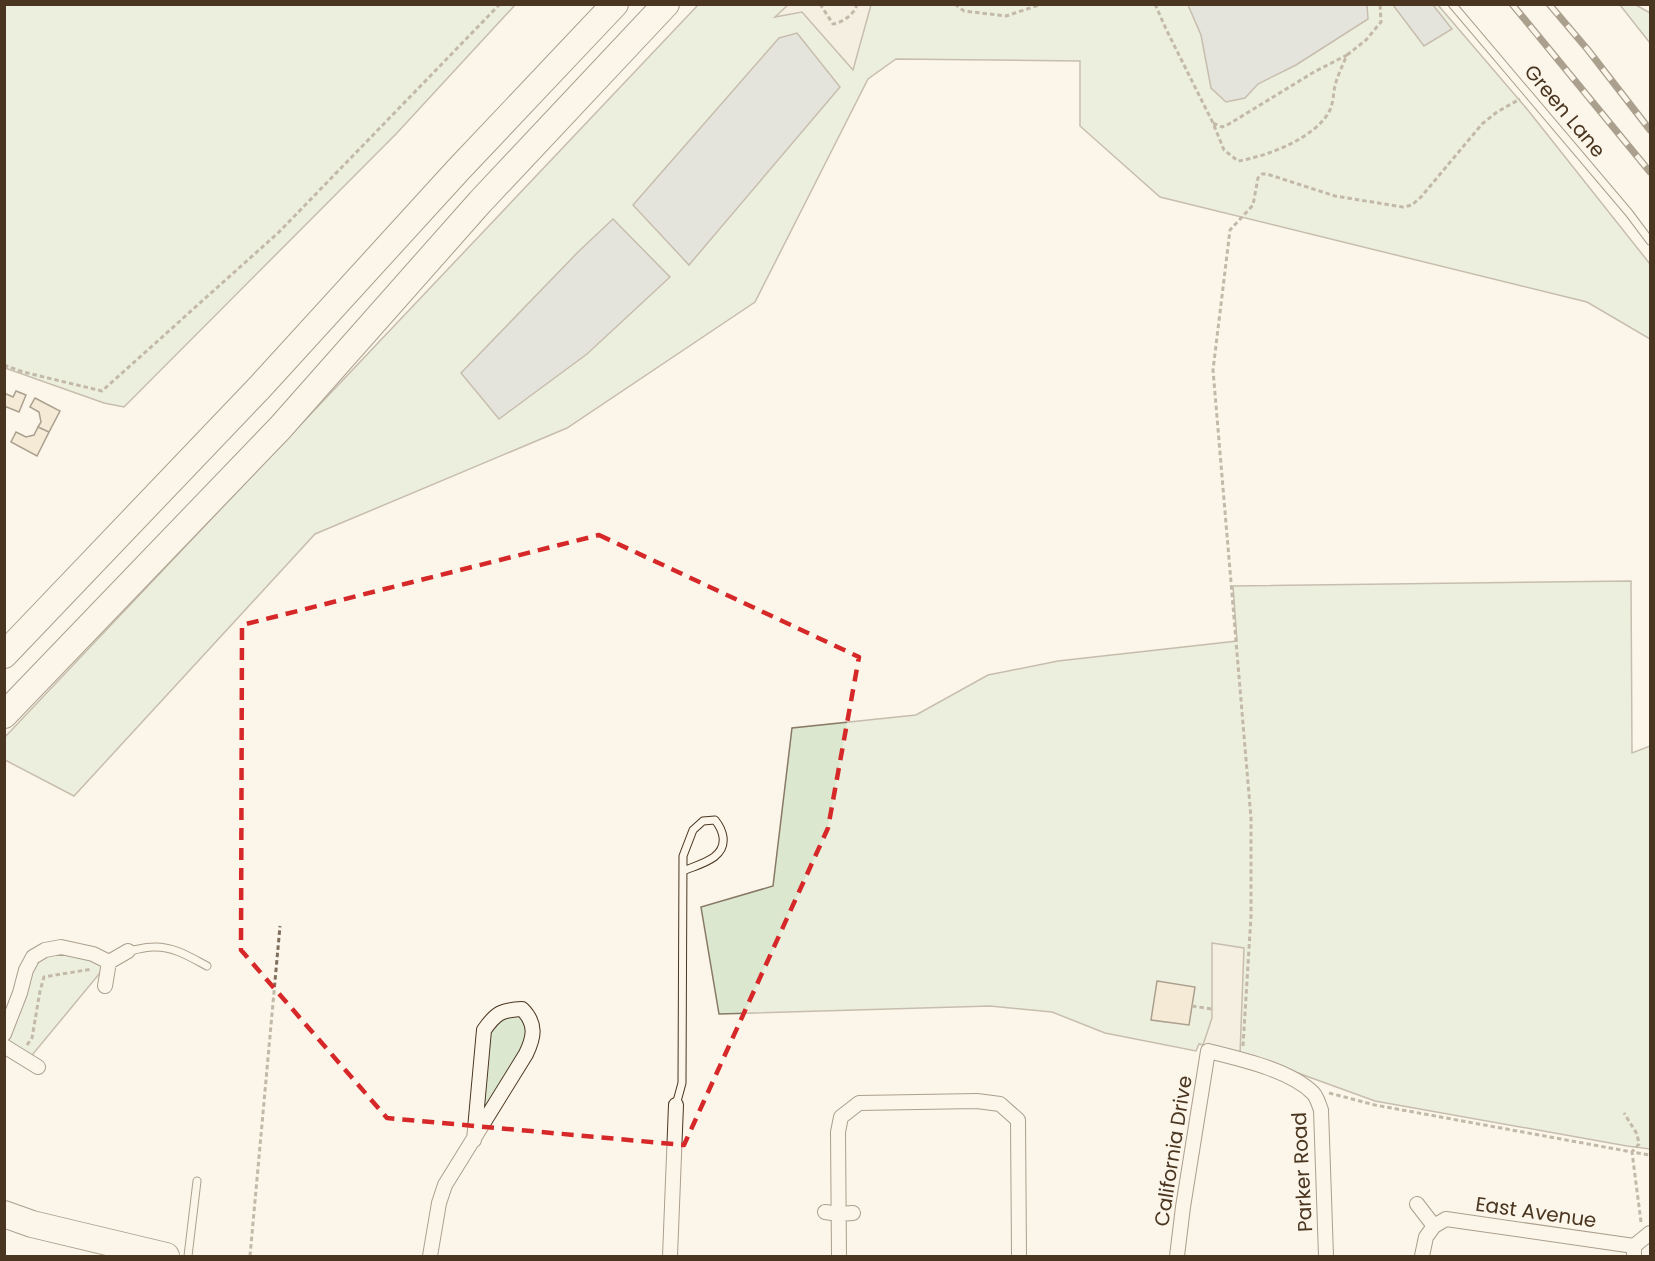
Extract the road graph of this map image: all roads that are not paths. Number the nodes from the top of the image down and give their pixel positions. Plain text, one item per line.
1 (615, 4) edge
2 (666, 4) edge
3 (1452, 4) edge
4 (1650, 241) edge
5 (4, 655) edge
6 (4, 715) edge
7 (683, 871) junction
8 (128, 951) joint
9 (105, 961) junction
10 (207, 966) dead end
11 (105, 986) dead end
12 (4, 1034) edge
13 (4, 1046) edge
14 (1209, 1051) joint
15 (38, 1067) dead end
16 (676, 1105) joint
17 (474, 1140) junction
18 (197, 1181) dead end
19 (1417, 1204) dead end
20 (4, 1214) edge
21 (1434, 1226) junction
22 (1640, 1244) edge
23 (166, 1257) edge
24 (188, 1257) edge
25 (430, 1257) edge
26 (669, 1257) edge
27 (839, 1257) edge
28 (1019, 1257) edge
29 (1177, 1257) edge
30 (1326, 1257) edge
31 (1422, 1257) edge

1 - 5 highway
2 - 6 highway
3 - 4 lane, Green Lane
7 - 7 lane
7 - 16 lane
8 - 9 street
8 - 10 lane
9 - 11 street
9 - 12 street
13 - 15 street
14 - 29 street, California Drive
14 - 30 street, Parker Road
16 - 26 street
17 - 17 street
17 - 25 street
18 - 24 lane
19 - 21 street
20 - 23 highway
21 - 22 street, East Avenue
21 - 31 street
27 - 28 street

